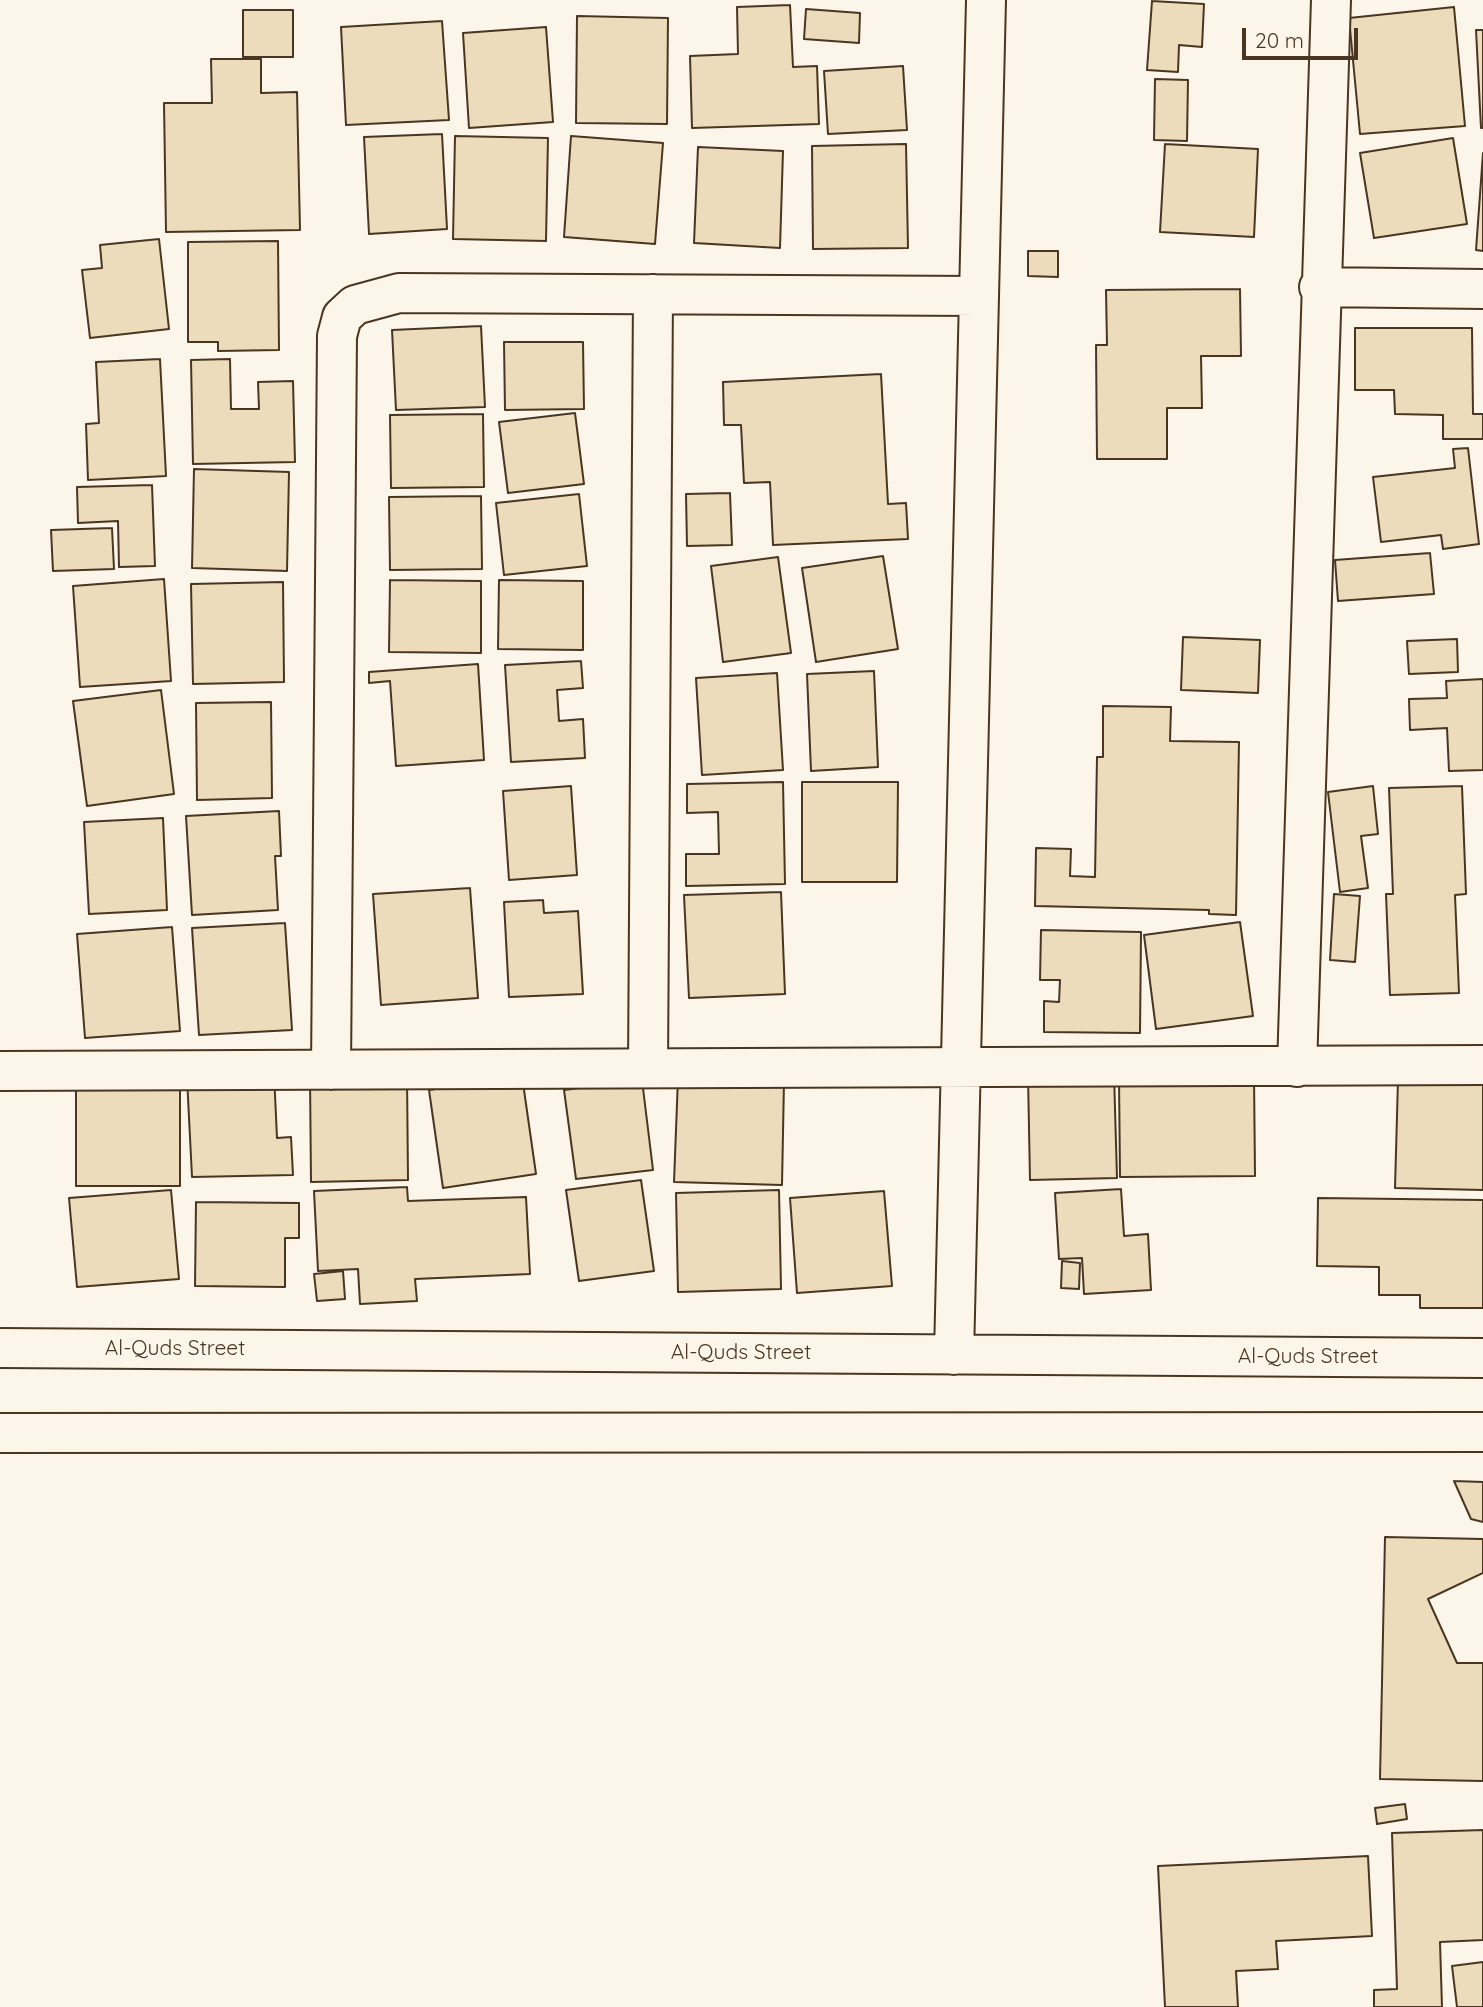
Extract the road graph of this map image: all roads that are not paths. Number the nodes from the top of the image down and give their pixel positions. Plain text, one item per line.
1 (986, 0) edge
2 (1331, 0) edge
3 (1319, 287) junction
4 (1483, 289) edge
5 (653, 294) junction
6 (979, 296) junction
7 (1483, 1065) edge
8 (961, 1066) junction
9 (1297, 1067) junction
10 (648, 1068) junction
11 (331, 1070) junction
12 (0, 1071) edge
13 (0, 1348) edge
14 (954, 1355) junction
15 (1483, 1357) edge
16 (1483, 1432) edge
17 (0, 1433) edge

1 - 6 street
2 - 3 street
3 - 4 street
3 - 9 street
5 - 6 street
5 - 10 street
5 - 11 street
6 - 8 street
7 - 9 street
8 - 9 street
8 - 10 street
8 - 14 street
10 - 11 street
11 - 12 street
13 - 14 street, Al-Quds Street
14 - 15 street, Al-Quds Street
16 - 17 street

